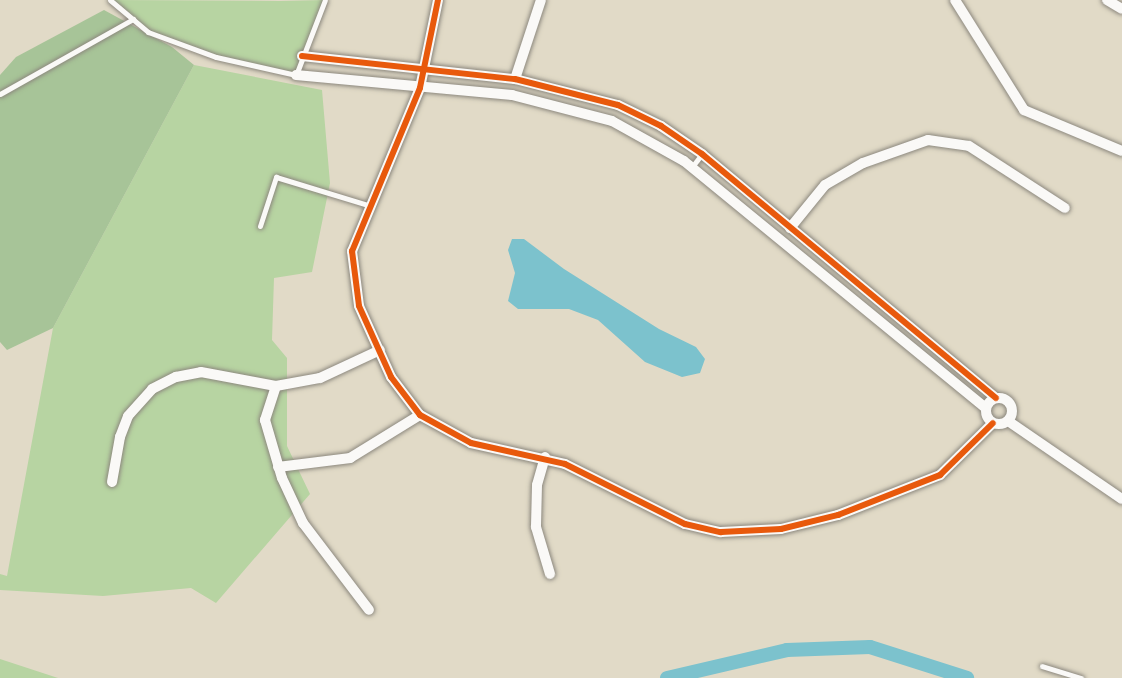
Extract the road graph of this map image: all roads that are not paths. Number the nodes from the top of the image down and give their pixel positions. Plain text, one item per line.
1 (110, 0) edge
2 (325, 0) edge
3 (438, 0) edge
4 (541, 0) edge
5 (955, 0) edge
6 (1107, 0) edge
7 (1122, 9) edge
8 (133, 19) junction
9 (302, 56) junction
10 (423, 70) junction
11 (296, 75) junction
12 (514, 79) junction
13 (420, 88) junction
14 (0, 94) edge
15 (512, 95) junction
16 (618, 105) junction
17 (612, 121) junction
18 (1122, 151) edge
19 (702, 154) junction
20 (691, 168) junction
21 (371, 206) junction
22 (1065, 208) dead end
23 (260, 226) dead end
24 (790, 228) junction
25 (890, 313) junction
26 (881, 322) junction
27 (380, 350) junction
28 (276, 386) junction
29 (996, 398) junction
30 (986, 408) junction
31 (420, 415) junction
32 (1008, 421) junction
33 (993, 423) junction
34 (544, 457) junction
35 (278, 467) junction
36 (112, 482) dead end
37 (1122, 499) edge
38 (550, 574) dead end
39 (369, 610) dead end
40 (1042, 666) dead end
41 (1081, 678) edge

1 - 8 lane
2 - 9 lane
3 - 10 street
4 - 12 street
5 - 18 street
6 - 7 street
8 - 11 lane
8 - 14 lane
9 - 10 street
9 - 11 lane
10 - 12 street
10 - 13 street
11 - 13 street
12 - 15 lane
12 - 16 street
13 - 15 street
13 - 21 street
15 - 17 street
16 - 17 lane
16 - 19 street
17 - 20 street
19 - 20 lane
19 - 24 street
20 - 26 street
21 - 23 lane
21 - 27 street
22 - 24 street
24 - 25 street
25 - 26 lane
25 - 29 street
26 - 30 street
27 - 28 street
27 - 31 street
28 - 35 street
28 - 36 street
29 - 30 street
29 - 32 street
30 - 33 street
31 - 34 street
31 - 35 street
32 - 33 street
32 - 37 street
33 - 34 street
34 - 38 street
35 - 39 street
40 - 41 lane

